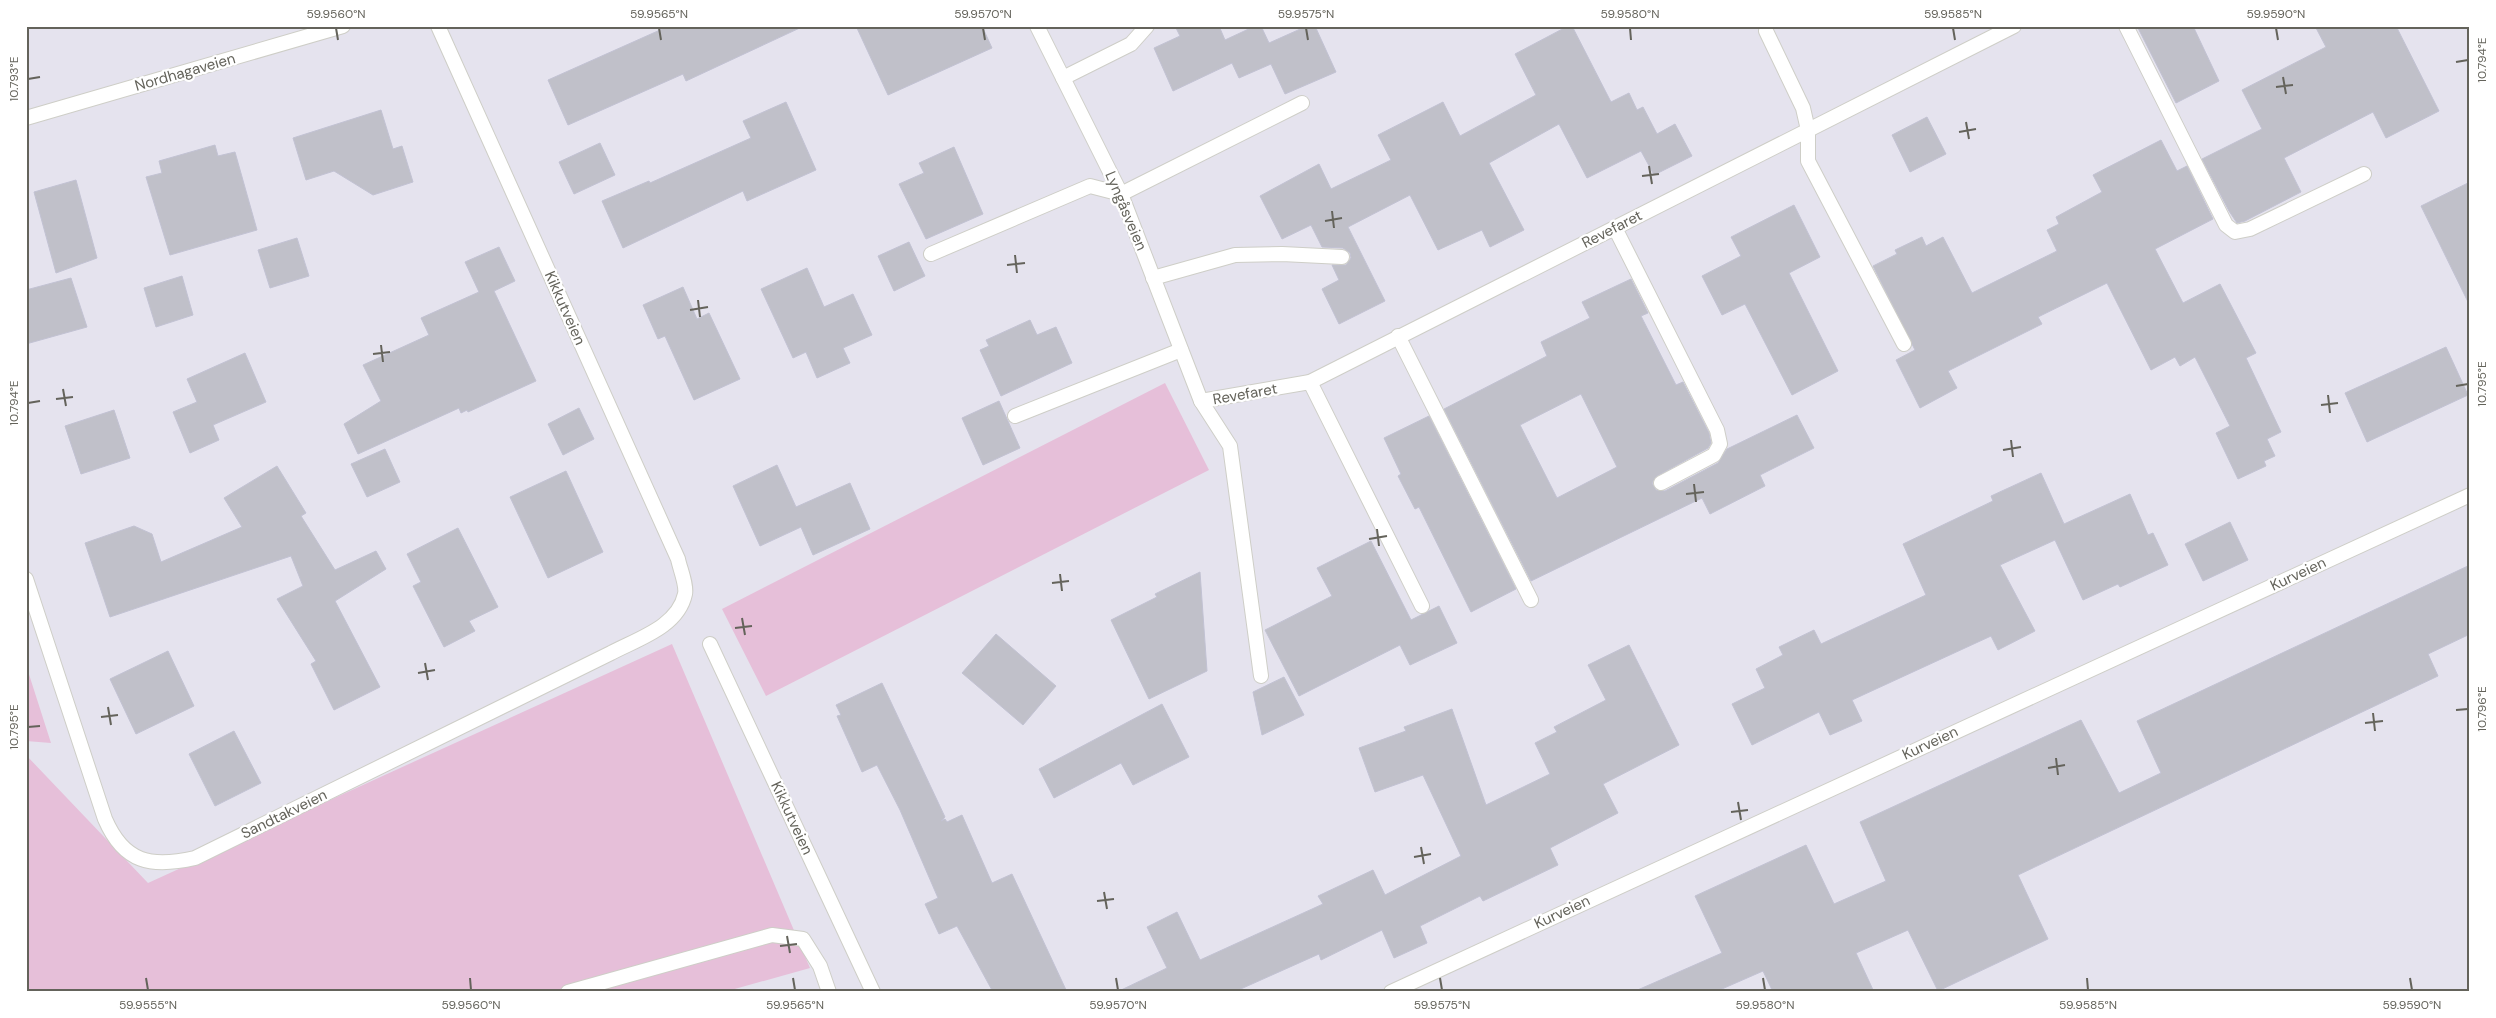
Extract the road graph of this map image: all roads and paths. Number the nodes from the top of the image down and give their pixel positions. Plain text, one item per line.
1 (343, 26) edge
2 (438, 26) edge
3 (1037, 26) edge
4 (1147, 26) edge
5 (2014, 26) edge
6 (2126, 26) edge
7 (1766, 30) dead end
8 (1063, 78) junction
9 (1302, 103) dead end
10 (26, 118) edge
11 (1808, 130) junction
12 (2364, 174) dead end
13 (1121, 194) junction
14 (1615, 228) junction
15 (931, 254) dead end
16 (1342, 257) dead end
17 (1153, 278) junction
18 (1398, 336) junction
19 (1904, 344) dead end
20 (1181, 350) junction
21 (1310, 382) junction
22 (1201, 401) junction
23 (1015, 416) dead end
24 (1661, 483) dead end
25 (2470, 496) edge
26 (26, 579) edge
27 (686, 593) joint
28 (1532, 600) dead end
29 (1422, 606) dead end
30 (710, 644) dead end
31 (1262, 676) dead end
32 (568, 992) edge
33 (829, 992) edge
34 (873, 992) edge
35 (1391, 992) edge

1 - 10 street, Nordhagaveien
2 - 27 street, Kikkutveien
3 - 8 street, Lyngåsveien
4 - 8 street
5 - 11 street, Revefaret
6 - 12 street
7 - 11 street
8 - 13 street, Lyngåsveien
9 - 13 street
11 - 14 street, Revefaret
11 - 19 street
13 - 15 street
13 - 17 street, Lyngåsveien
14 - 18 street, Revefaret
14 - 24 street
16 - 17 street
17 - 20 street, Lyngåsveien
18 - 21 street, Revefaret
18 - 28 street
20 - 22 street, Lyngåsveien
20 - 23 street
21 - 22 street, Revefaret
21 - 29 street
22 - 31 street, Lyngåsveien
25 - 35 street, Kurveien
26 - 27 street, Sandtakveien
30 - 34 street, Kikkutveien
32 - 33 street

